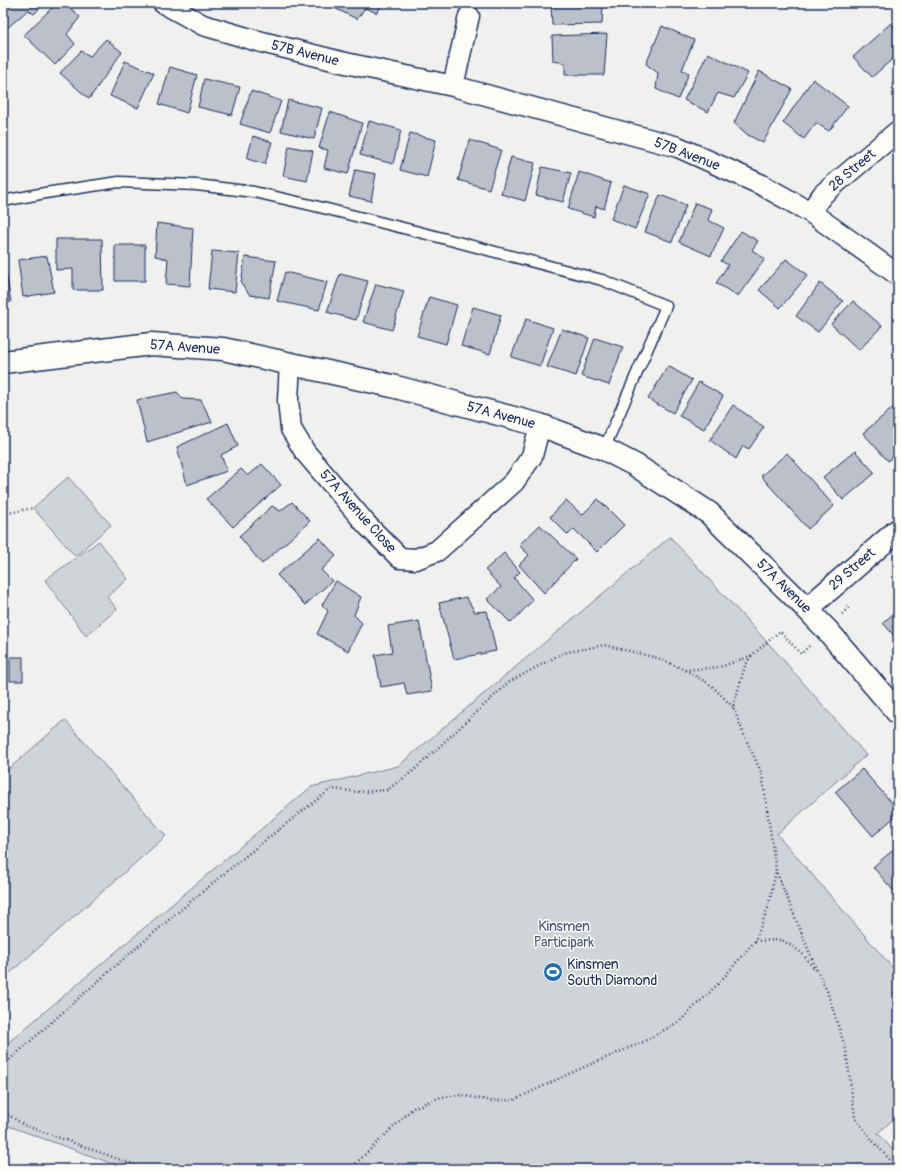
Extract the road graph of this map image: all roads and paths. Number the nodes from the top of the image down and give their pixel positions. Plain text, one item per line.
1 (163, 3) edge
2 (469, 16) dead end
3 (453, 86) junction
4 (898, 131) edge
5 (3, 201) edge
6 (810, 212) junction
7 (898, 275) edge
8 (3, 362) edge
9 (290, 363) junction
10 (540, 425) junction
11 (604, 449) junction
12 (33, 508) dead end
13 (3, 514) edge
14 (898, 530) edge
15 (807, 609) junction
16 (810, 645) dead end
17 (750, 656) junction
18 (685, 670) junction
19 (733, 707) junction
20 (898, 714) edge
21 (776, 871) junction
22 (755, 941) junction
23 (818, 973) junction
24 (3, 1070) edge
25 (3, 1108) edge
26 (146, 1169) edge
27 (350, 1169) edge
28 (898, 1169) edge

1 - 3 street, 57B Avenue
2 - 3 street
3 - 6 street, 57B Avenue
4 - 6 street, 28 Street
5 - 11 lane
6 - 7 street, 57B Avenue
8 - 9 street, 57A Avenue
9 - 10 street, 57A Avenue
9 - 10 street, 57A Avenue Close
10 - 11 street, 57A Avenue
11 - 15 street, 57A Avenue
12 - 13 path
14 - 15 street, 29 Street
15 - 20 street, 57A Avenue
16 - 17 path
17 - 18 path
17 - 19 path
18 - 19 path
18 - 24 path
19 - 21 path
21 - 22 path
21 - 23 path
22 - 23 path
22 - 27 path
23 - 28 path
25 - 26 path

